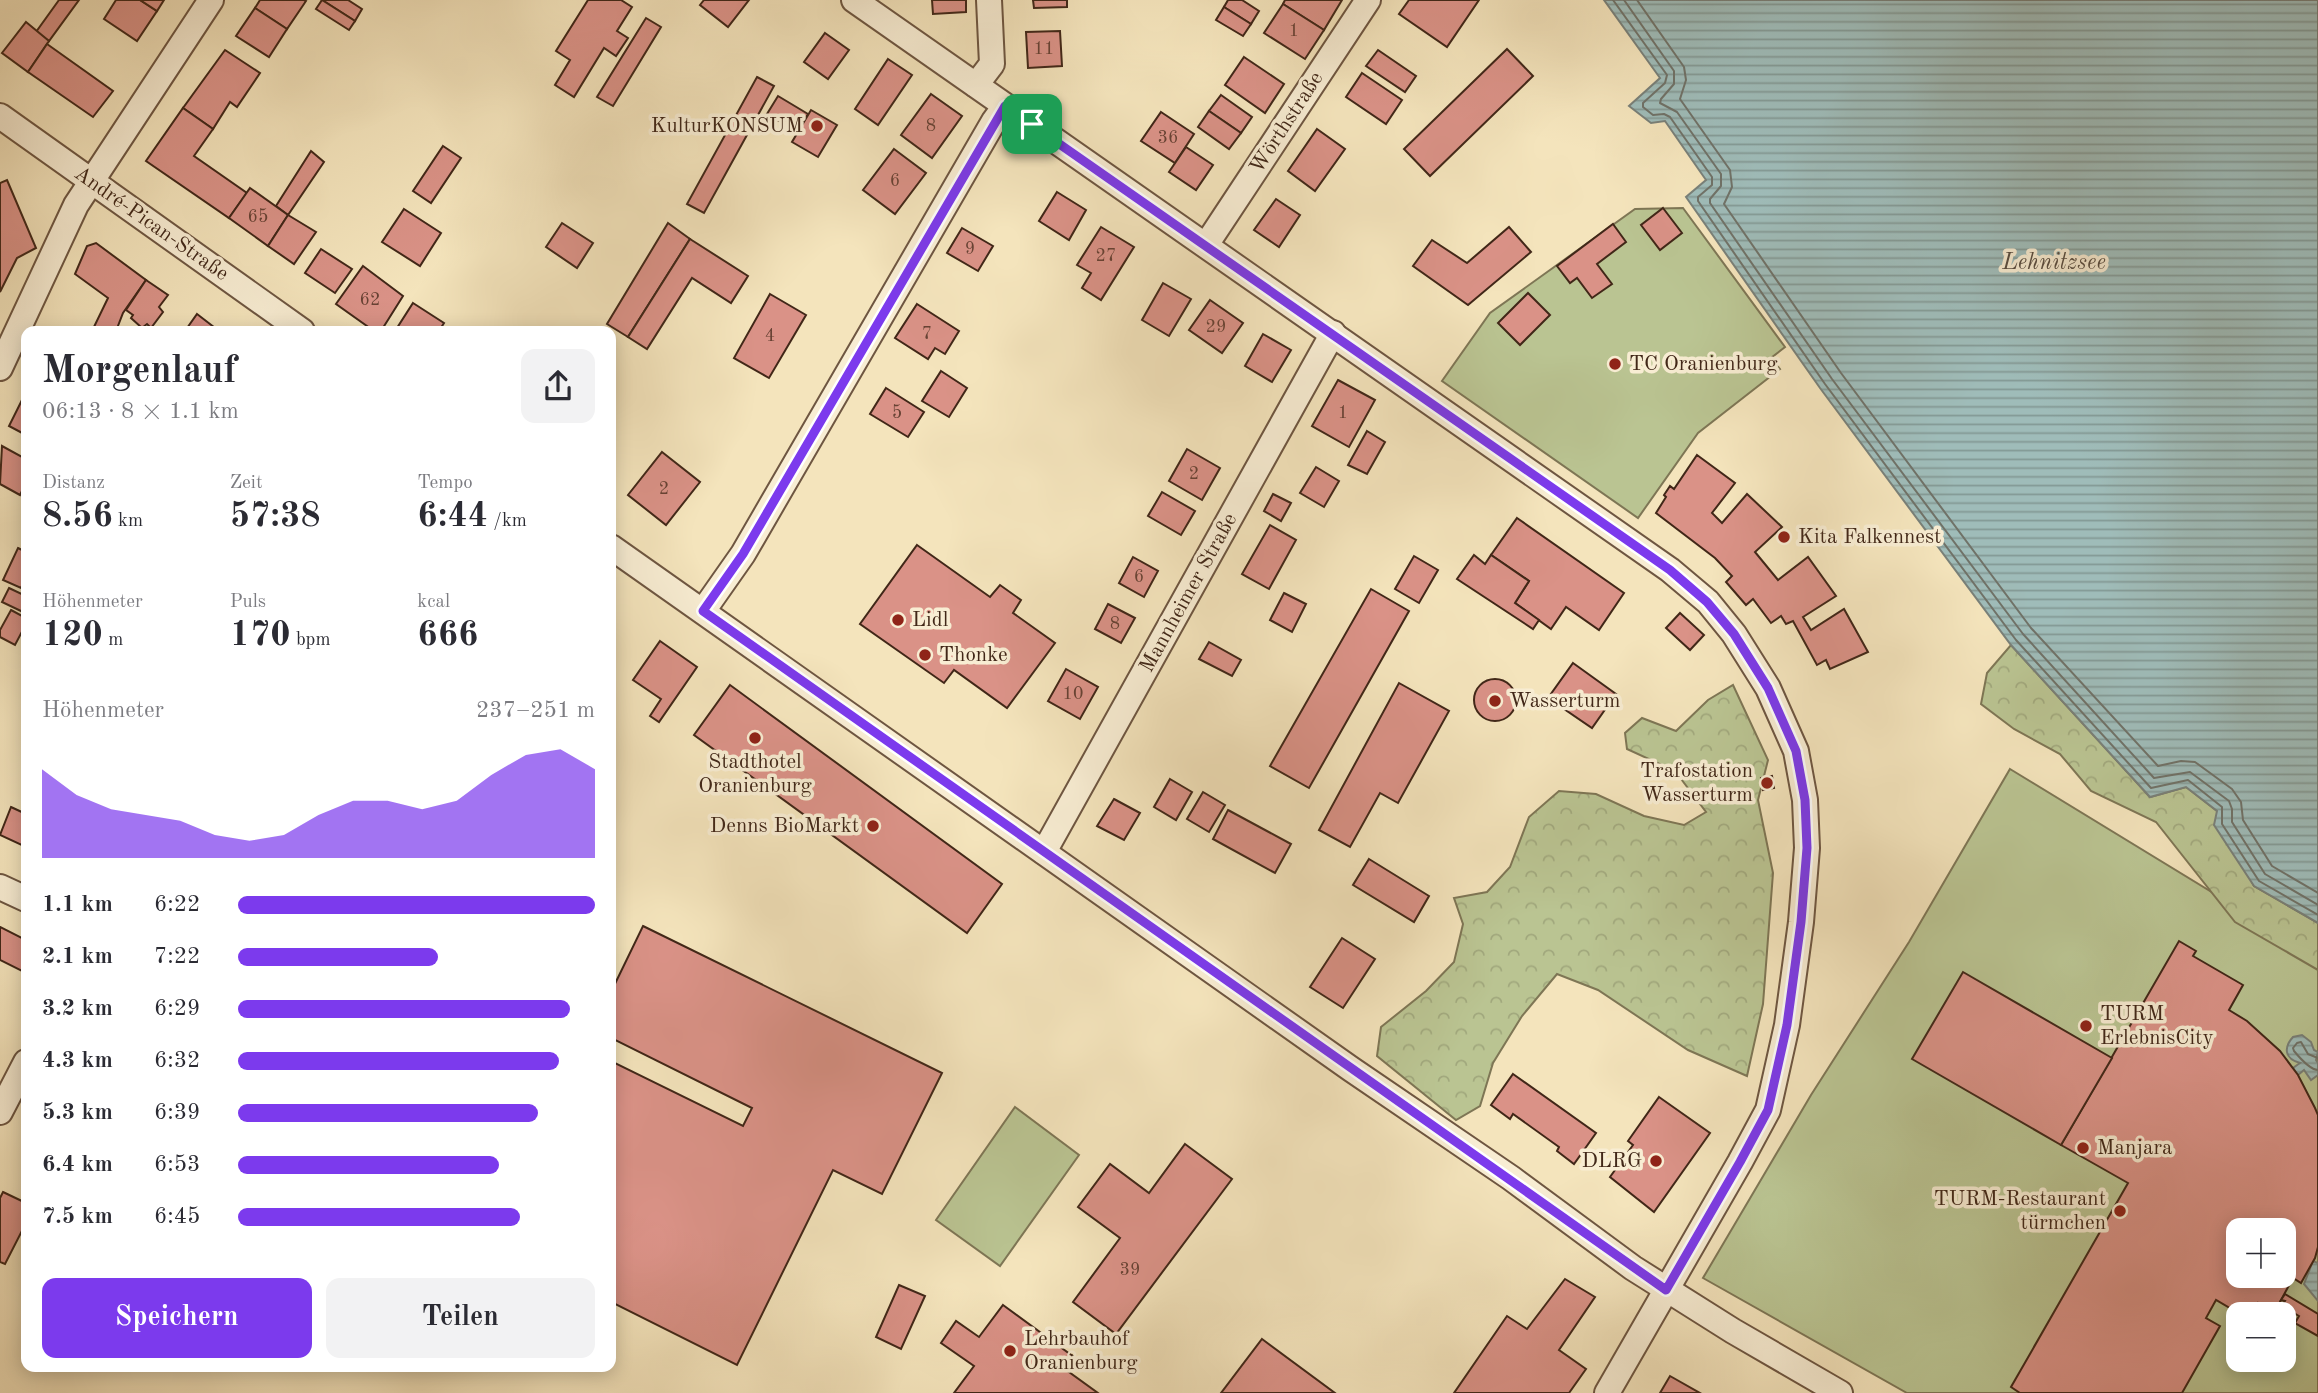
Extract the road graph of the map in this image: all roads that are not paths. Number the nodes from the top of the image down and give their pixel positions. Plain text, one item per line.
1 (211, 0) edge
2 (854, 0) edge
3 (989, 0) edge
4 (1368, 0) edge
5 (976, 85) junction
6 (1005, 106) junction
7 (0, 116) edge
8 (92, 182) junction
9 (1206, 245) junction
10 (295, 326) edge
11 (1332, 333) junction
12 (0, 368) edge
13 (616, 550) edge
14 (703, 611) junction
15 (1044, 852) junction
16 (0, 887) edge
17 (21, 897) edge
18 (21, 1071) edge
19 (0, 1111) edge
20 (1666, 1290) junction
21 (1607, 1393) edge
22 (1840, 1393) edge

1 - 8 street
2 - 5 street
3 - 5 street
4 - 9 street, Wörthstraße
5 - 6 street
6 - 9 street
6 - 14 street
7 - 8 street, André-Pican-Straße
8 - 10 street, André-Pican-Straße
8 - 12 street
9 - 11 street
11 - 15 street, Mannheimer Straße
11 - 20 street
13 - 14 street
14 - 15 street
15 - 20 street
16 - 17 street
18 - 19 street
20 - 21 street
20 - 22 street

